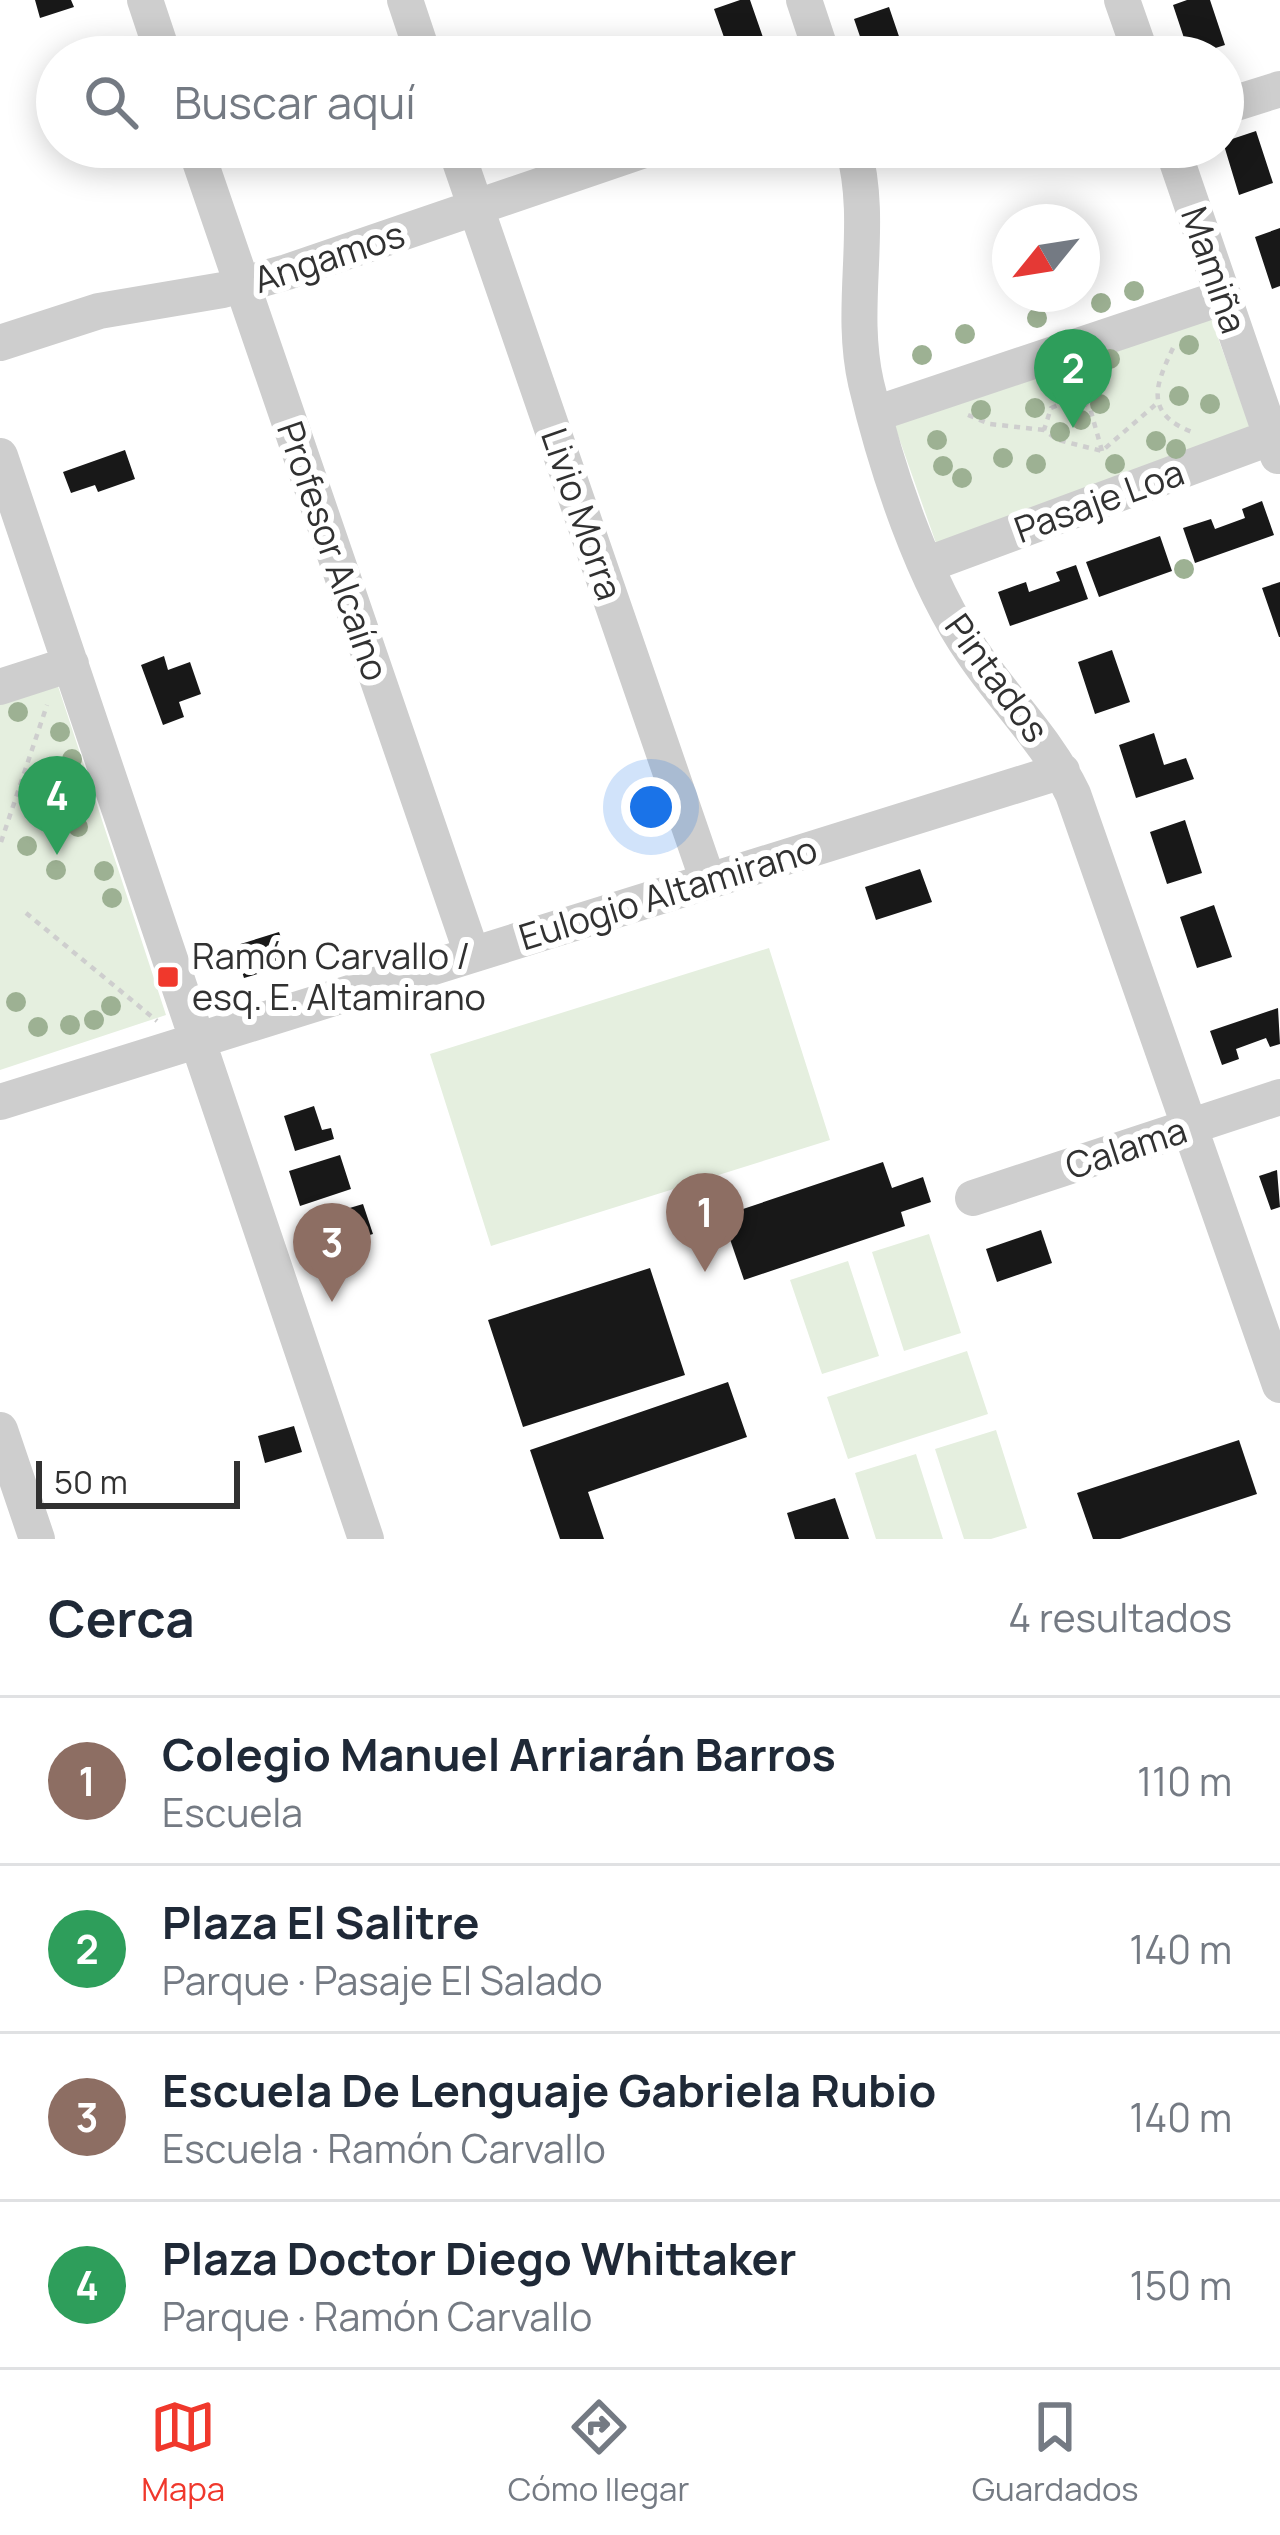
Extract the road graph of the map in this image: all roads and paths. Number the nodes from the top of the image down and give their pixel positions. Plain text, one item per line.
1 (145, 0) edge
2 (405, 0) edge
3 (804, 0) edge
4 (1122, 0) edge
5 (157, 36) edge
6 (417, 36) edge
7 (816, 36) edge
8 (1135, 36) edge
9 (1280, 89) edge
10 (1244, 100) edge
11 (202, 168) edge
12 (462, 168) edge
13 (591, 168) edge
14 (857, 168) edge
15 (1177, 168) edge
16 (476, 208) junction
17 (242, 285) junction
18 (1208, 303) junction
19 (0, 343) edge
20 (938, 393) junction
21 (1155, 405) junction
22 (875, 414) junction
23 (1044, 430) junction
24 (1276, 449) edge
25 (1236, 450) junction
26 (1102, 451) junction
27 (0, 456) edge
28 (926, 566) junction
29 (65, 666) junction
30 (0, 687) edge
31 (1062, 770) junction
32 (1, 842) edge
33 (708, 881) junction
34 (26, 913) dead end
35 (472, 954) junction
36 (191, 1042) junction
37 (1280, 1097) edge
38 (0, 1102) edge
39 (1193, 1126) junction
40 (973, 1198) dead end
41 (1280, 1385) edge
42 (0, 1430) edge
43 (37, 1539) edge
44 (367, 1539) edge

1 - 5 street
2 - 6 street
3 - 7 street
4 - 8 street
9 - 10 street
11 - 17 street, Profesor Alcaíno
12 - 16 street, Livio Morra
13 - 16 street, Angamos
14 - 22 street, Pintados
15 - 18 street, Mamiña
16 - 17 street, Angamos
16 - 33 street, Livio Morra
17 - 19 street, Angamos
17 - 35 street, Profesor Alcaíno
18 - 20 street
18 - 21 path
18 - 24 street, Mamiña
20 - 22 street
20 - 23 path
21 - 25 path
21 - 26 path
22 - 28 street, Pintados
23 - 26 path
23 - 26 path
24 - 25 street, Pasaje Loa
25 - 28 street, Pasaje Loa
27 - 29 street
28 - 31 street, Pintados
29 - 30 street
29 - 32 path
29 - 36 street
31 - 33 street, Eulogio Altamirano
31 - 39 street, Pintados
33 - 35 street, Eulogio Altamirano
34 - 36 path
35 - 36 street, Eulogio Altamirano
36 - 38 street, Eulogio Altamirano
36 - 44 street
37 - 39 street, Calama
39 - 40 street, Calama
39 - 41 street, Pintados
42 - 43 street

